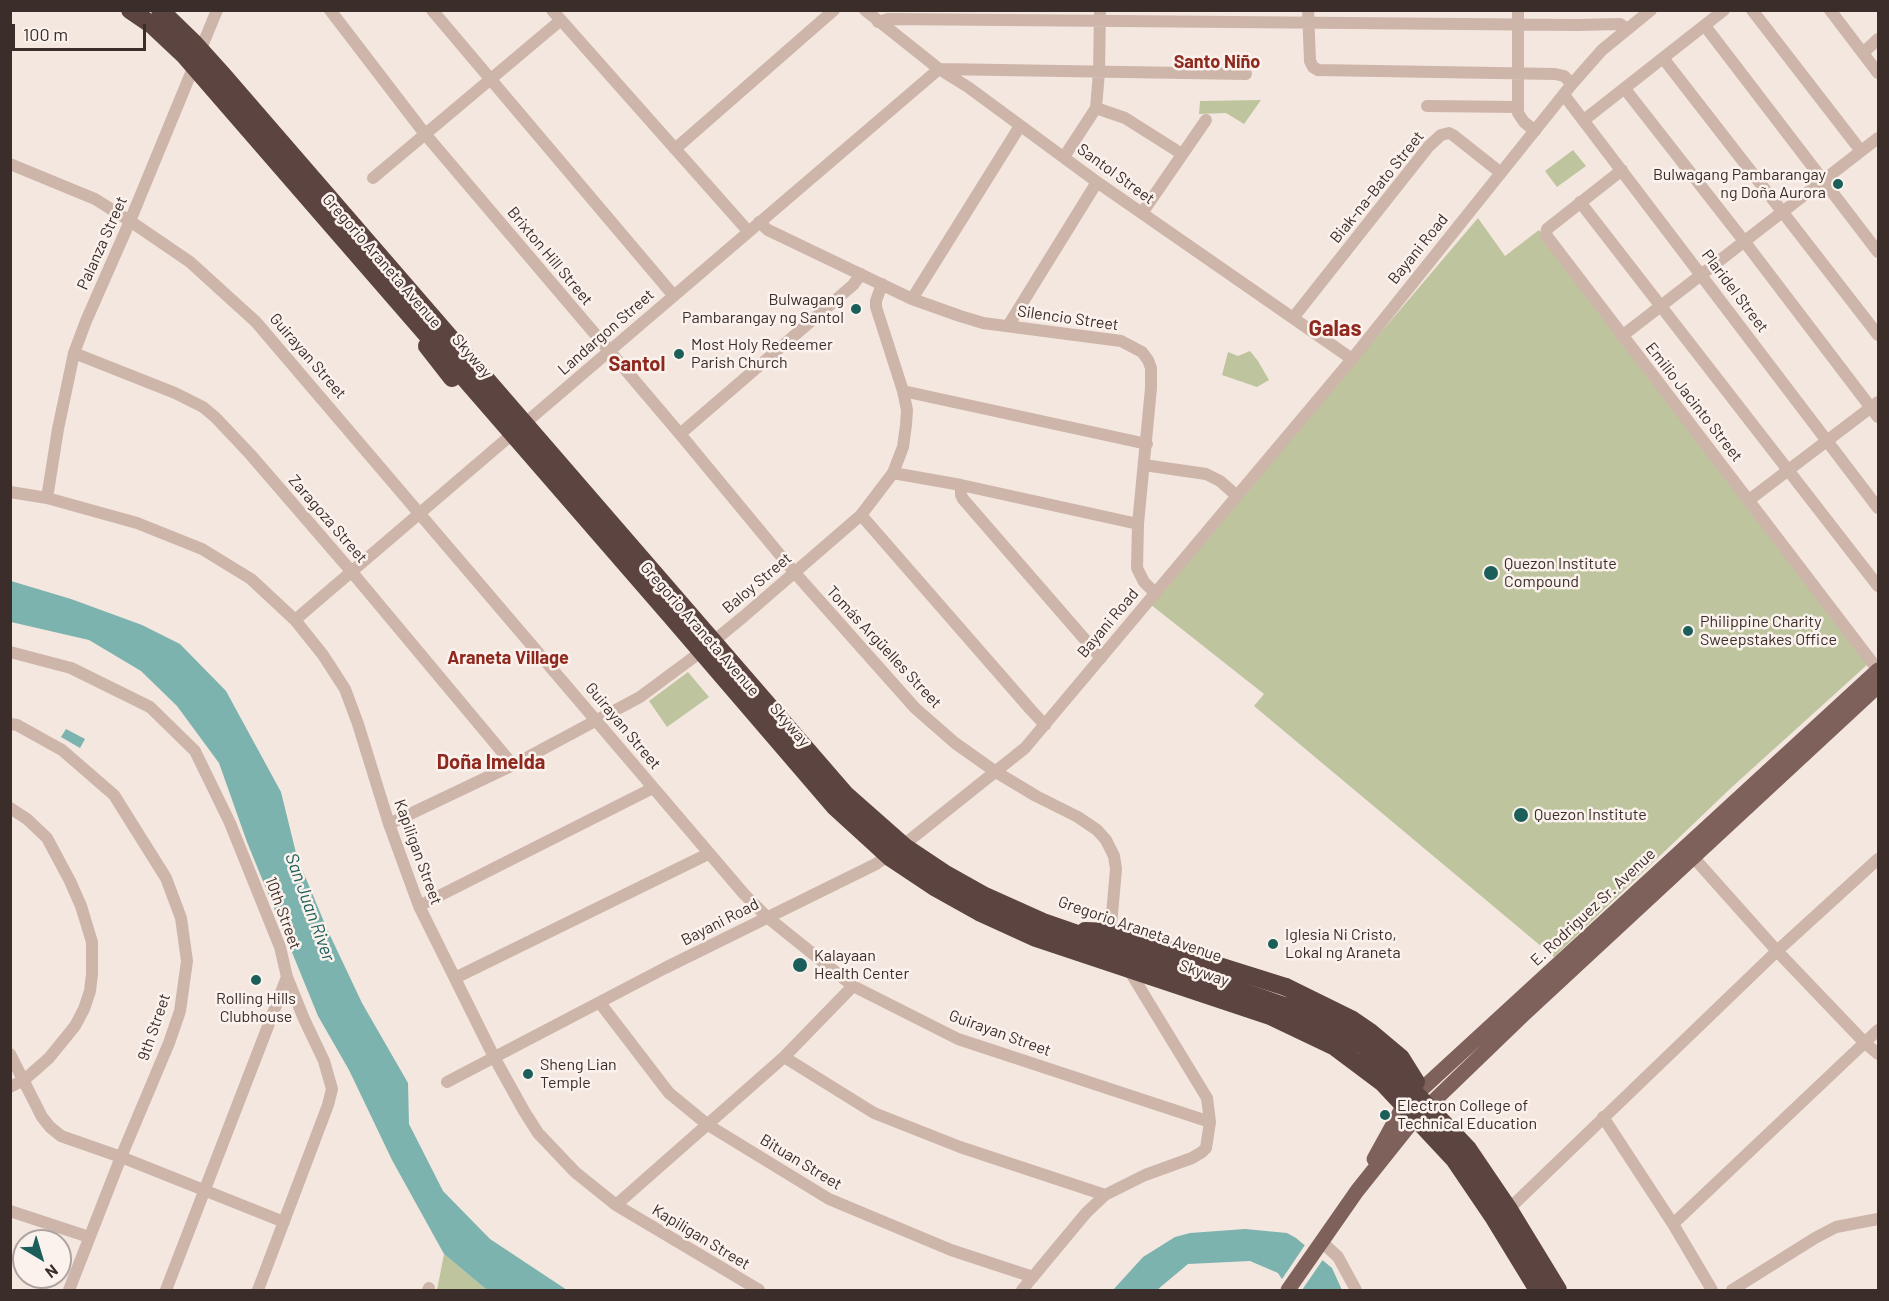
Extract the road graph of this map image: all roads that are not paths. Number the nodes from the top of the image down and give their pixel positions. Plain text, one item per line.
1 (122, 10) edge
2 (130, 10) edge
3 (160, 10) edge
4 (170, 10) edge
5 (217, 10) edge
6 (330, 10) edge
7 (432, 10) edge
8 (834, 10) edge
9 (865, 10) edge
10 (1518, 10) edge
11 (1651, 10) edge
12 (1724, 10) edge
13 (1752, 10) edge
14 (1830, 10) edge
15 (556, 15) edge
16 (1100, 16) edge
17 (1308, 16) edge
18 (878, 22) junction
19 (1518, 24) junction
20 (1704, 26) junction
21 (1628, 29) junction
22 (1878, 39) edge
23 (204, 43) junction
24 (1863, 53) junction
25 (1663, 58) junction
26 (939, 69) junction
27 (192, 72) junction
28 (1099, 72) junction
29 (1517, 73) junction
30 (1878, 73) edge
31 (1246, 74) dead end
32 (491, 79) junction
33 (1572, 84) junction
34 (1625, 89) junction
35 (1564, 95) junction
36 (1427, 106) dead end
37 (1517, 107) junction
38 (1096, 108) junction
39 (1206, 120) dead end
40 (1584, 120) junction
41 (1020, 126) junction
42 (1535, 130) junction
43 (425, 134) junction
44 (1878, 138) edge
45 (675, 149) junction
46 (1861, 151) junction
47 (1182, 154) junction
48 (1064, 157) junction
49 (272, 161) junction
50 (10, 164) edge
51 (1622, 170) junction
52 (1501, 173) junction
53 (373, 178) dead end
54 (1824, 179) junction
55 (1097, 182) junction
56 (1580, 202) junction
57 (1783, 211) junction
58 (1142, 213) junction
59 (130, 221) junction
60 (759, 222) junction
61 (748, 231) junction
62 (1744, 241) junction
63 (1878, 252) edge
64 (861, 274) junction
65 (1701, 275) junction
66 (882, 284) junction
67 (674, 296) junction
68 (912, 299) junction
69 (1661, 307) junction
70 (1293, 318) junction
71 (1008, 326) junction
72 (416, 327) junction
73 (1878, 335) edge
74 (1622, 336) junction
75 (609, 352) junction
76 (74, 353) junction
77 (1352, 359) junction
78 (452, 378) junction
79 (903, 391) junction
80 (1876, 409) edge
81 (527, 421) junction
82 (680, 434) junction
83 (510, 436) junction
84 (1827, 441) junction
85 (1147, 444) junction
86 (1144, 465) junction
87 (1789, 470) junction
88 (893, 473) junction
89 (961, 485) junction
90 (10, 492) edge
91 (1237, 496) junction
92 (47, 498) junction
93 (1749, 500) junction
94 (1878, 508) edge
95 (418, 514) junction
96 (861, 515) junction
97 (1138, 524) junction
98 (351, 571) junction
99 (795, 573) junction
100 (1878, 586) edge
101 (1155, 593) junction
102 (671, 616) junction
103 (295, 620) junction
104 (716, 640) junction
105 (10, 652) edge
106 (698, 654) junction
107 (1101, 658) junction
108 (1878, 670) edge
109 (1878, 686) edge
110 (597, 721) junction
111 (10, 724) edge
112 (1045, 725) junction
113 (513, 765) junction
114 (996, 772) junction
115 (653, 788) junction
116 (10, 808) edge
117 (389, 824) junction
118 (906, 843) junction
119 (708, 854) junction
120 (886, 858) junction
121 (1694, 858) junction
122 (1878, 859) edge
123 (419, 906) junction
124 (767, 917) junction
125 (1085, 931) joint
126 (1115, 936) junction
127 (1777, 951) junction
128 (1132, 975) junction
129 (287, 977) junction
130 (455, 978) junction
131 (853, 986) junction
132 (600, 1003) junction
133 (1878, 1030) edge
134 (1865, 1043) junction
135 (10, 1054) edge
136 (1878, 1054) edge
137 (495, 1057) junction
138 (784, 1057) junction
139 (24, 1080) junction
140 (447, 1082) dead end
141 (10, 1087) edge
142 (1422, 1089) junction
143 (1435, 1108) junction
144 (1401, 1110) junction
145 (1603, 1117) junction
146 (1210, 1122) junction
147 (1412, 1122) junction
148 (708, 1125) junction
149 (121, 1157) junction
150 (205, 1190) junction
151 (1357, 1191) junction
152 (1106, 1195) junction
153 (616, 1205) junction
154 (1512, 1206) junction
155 (10, 1211) edge
156 (1878, 1219) edge
157 (284, 1222) junction
158 (1673, 1224) junction
159 (89, 1237) junction
160 (1323, 1248) junction
161 (1033, 1277) junction
162 (69, 1290) edge
163 (166, 1290) edge
164 (258, 1290) edge
165 (759, 1290) edge
166 (1022, 1290) edge
167 (1288, 1290) edge
168 (1356, 1290) edge
169 (1532, 1290) edge
170 (1538, 1290) edge
171 (1560, 1290) edge
172 (1712, 1290) edge
173 (1732, 1290) edge

1 - 27 main road, Gregorio Araneta Avenue
2 - 102 highway, Skyway, bridge
3 - 143 highway, Skyway, bridge
4 - 23 main road, Gregorio Araneta Avenue
5 - 23 street, Palanza Street
6 - 43 street, Brixton Hill Street
7 - 32 street
8 - 45 street
9 - 18 street, Santol Street
10 - 19 street
11 - 21 street, Bayani Road
12 - 20 street
13 - 46 street
14 - 24 street
15 - 32 street
15 - 45 street
16 - 17 street
16 - 18 street
16 - 28 street
17 - 19 street
17 - 29 street
18 - 26 street, Santol Street
19 - 21 street
19 - 29 street
20 - 25 street
20 - 54 street
21 - 33 street, Bayani Road
22 - 24 street
23 - 27 street, Palanza Street
23 - 81 main road, Gregorio Araneta Avenue
24 - 30 street
25 - 34 street
25 - 57 street
26 - 28 street
26 - 41 street, Santol Street
26 - 60 street, Landargon Street
27 - 49 main road, Gregorio Araneta Avenue
27 - 59 street, Palanza Street
28 - 31 street
28 - 38 street
29 - 33 street
29 - 37 street
32 - 43 street
32 - 67 street
33 - 35 street, Bayani Road
34 - 40 street
34 - 62 street
35 - 40 street, Plaridel Street
35 - 42 street, Bayani Road
36 - 37 street
37 - 42 street
38 - 47 street
38 - 48 street
39 - 47 street
40 - 51 street, Plaridel Street
41 - 48 street, Santol Street
41 - 68 street
42 - 52 street, Bayani Road
43 - 53 street
43 - 75 street, Brixton Hill Street
44 - 46 street
45 - 61 street
46 - 54 street
47 - 58 street
48 - 55 street, Santol Street
49 - 72 main road, Gregorio Araneta Avenue
49 - 78 highway
50 - 59 street, Guirayan Street
51 - 56 street, Emilio Jacinto Street
51 - 65 street, Plaridel Street
52 - 70 street, Biak-na-Bato Street
52 - 77 street, Bayani Road
54 - 57 street
54 - 63 street
55 - 58 street, Santol Street
55 - 71 street
56 - 69 street
56 - 74 street, Emilio Jacinto Street
57 - 62 street
57 - 73 street
58 - 70 street, Santol Street
59 - 76 street, Palanza Street
59 - 95 street, Guirayan Street
60 - 61 street, Landargon Street
60 - 64 street, Silencio Street
61 - 67 street, Landargon Street
62 - 65 street
62 - 80 street
64 - 66 street, Silencio Street
64 - 82 street
65 - 69 street
65 - 84 street, Plaridel Street
66 - 68 street, Silencio Street
66 - 79 street, Baloy Street
67 - 75 street, Landargon Street
68 - 71 street, Silencio Street
69 - 74 street
69 - 87 street
70 - 77 street, Santol Street
71 - 85 street, Silencio Street
72 - 78 highway
72 - 83 main road, Gregorio Araneta Avenue
74 - 93 street, Emilio Jacinto Street
75 - 81 street, Landargon Street
75 - 82 street, Brixton Hill Street
76 - 92 street, Palanza Street
76 - 98 street, Zaragoza Street
77 - 91 street, Bayani Road
78 - 102 highway, bridge
79 - 85 street
79 - 88 street, Baloy Street
80 - 84 street
81 - 83 street, Landargon Street
81 - 104 main road, Gregorio Araneta Avenue
82 - 99 street, Brixton Hill Street
83 - 95 street, Landargon Street
83 - 106 main road, Gregorio Araneta Avenue
84 - 87 street
84 - 94 street, Plaridel Street
85 - 86 street, Silencio Street
86 - 91 street
86 - 97 street, Silencio Street
87 - 93 street
87 - 100 street
88 - 89 street
88 - 96 street, Baloy Street
89 - 97 street
89 - 107 street
90 - 92 street, Kapiligan Street
91 - 101 street, Bayani Road
92 - 103 street, Kapiligan Street
93 - 108 street, Emilio Jacinto Street
95 - 98 street, Landargon Street
95 - 110 street, Guirayan Street
96 - 99 street, Baloy Street
96 - 112 street
97 - 101 street, Silencio Street
98 - 103 street, Landargon Street
98 - 113 street, Zaragoza Street
99 - 104 street, Baloy Street
99 - 114 street, Tomás Argüelles Street
101 - 107 street, Bayani Road
102 - 170 highway, Skyway, bridge
103 - 117 street, Kapiligan Street
104 - 106 street, Baloy Street
104 - 118 main road, Gregorio Araneta Avenue
105 - 129 street, 10th Street
106 - 110 street, Baloy Street
106 - 120 main road, Gregorio Araneta Avenue
107 - 112 street, Bayani Road
108 - 142 main road, E. Rodriguez Sr. Avenue
109 - 121 main road, E. Rodriguez Sr. Avenue
110 - 113 street, Baloy Street
110 - 115 street, Guirayan Street
111 - 149 street, 9th Street
112 - 114 street, Bayani Road
113 - 117 street, Baloy Street
114 - 118 street, Bayani Road
114 - 126 street, Tomás Argüelles Street
115 - 119 street, Guirayan Street
115 - 123 street
116 - 139 street
117 - 123 street, Kapiligan Street
118 - 120 street, Bayani Road
118 - 125 main road, Gregorio Araneta Avenue
119 - 124 street, Guirayan Street
119 - 130 street
120 - 124 street, Bayani Road
120 - 128 main road, Gregorio Araneta Avenue
121 - 127 street
121 - 143 main road, E. Rodriguez Sr. Avenue
122 - 127 street
123 - 130 street, Kapiligan Street
124 - 131 street, Guirayan Street
124 - 132 street, Bayani Road
125 - 126 highway
126 - 142 main road, Gregorio Araneta Avenue
126 - 143 highway, bridge
127 - 134 street
127 - 145 street
128 - 144 main road, Gregorio Araneta Avenue
128 - 146 street
129 - 150 street
129 - 157 street, 10th Street
130 - 137 street, Kapiligan Street
131 - 138 street
131 - 146 street, Guirayan Street
132 - 137 street, Bayani Road
132 - 148 street, Bituan Street
133 - 134 street
134 - 136 street
134 - 158 street
135 - 139 street
137 - 140 street, Bayani Road
137 - 153 street, Kapiligan Street
138 - 148 street
138 - 152 street
139 - 141 street
139 - 149 street
142 - 143 main road, Gregorio Araneta Avenue
142 - 144 main road, E. Rodriguez Sr. Avenue
143 - 147 main road, E. Rodriguez Sr. Avenue
143 - 154 main road, Gregorio Araneta Avenue
143 - 171 highway, Skyway, bridge
144 - 147 main road, Gregorio Araneta Avenue
144 - 151 main road, E. Rodriguez Sr. Avenue
145 - 154 street
145 - 158 street
146 - 152 street
147 - 151 main road, E. Rodriguez Sr. Avenue
147 - 169 main road, Gregorio Araneta Avenue
148 - 153 street
148 - 161 street, Bituan Street
149 - 150 street
149 - 159 street, 9th Street
150 - 157 street
150 - 163 street
151 - 160 main road, E. Rodriguez Sr. Avenue
152 - 161 street
153 - 165 street, Kapiligan Street
154 - 171 main road, Gregorio Araneta Avenue
155 - 159 street
156 - 173 street
157 - 164 street, 10th Street
158 - 172 street
159 - 162 street, 9th Street
160 - 167 main road, E. Rodriguez Sr. Avenue
160 - 168 street
161 - 166 street

